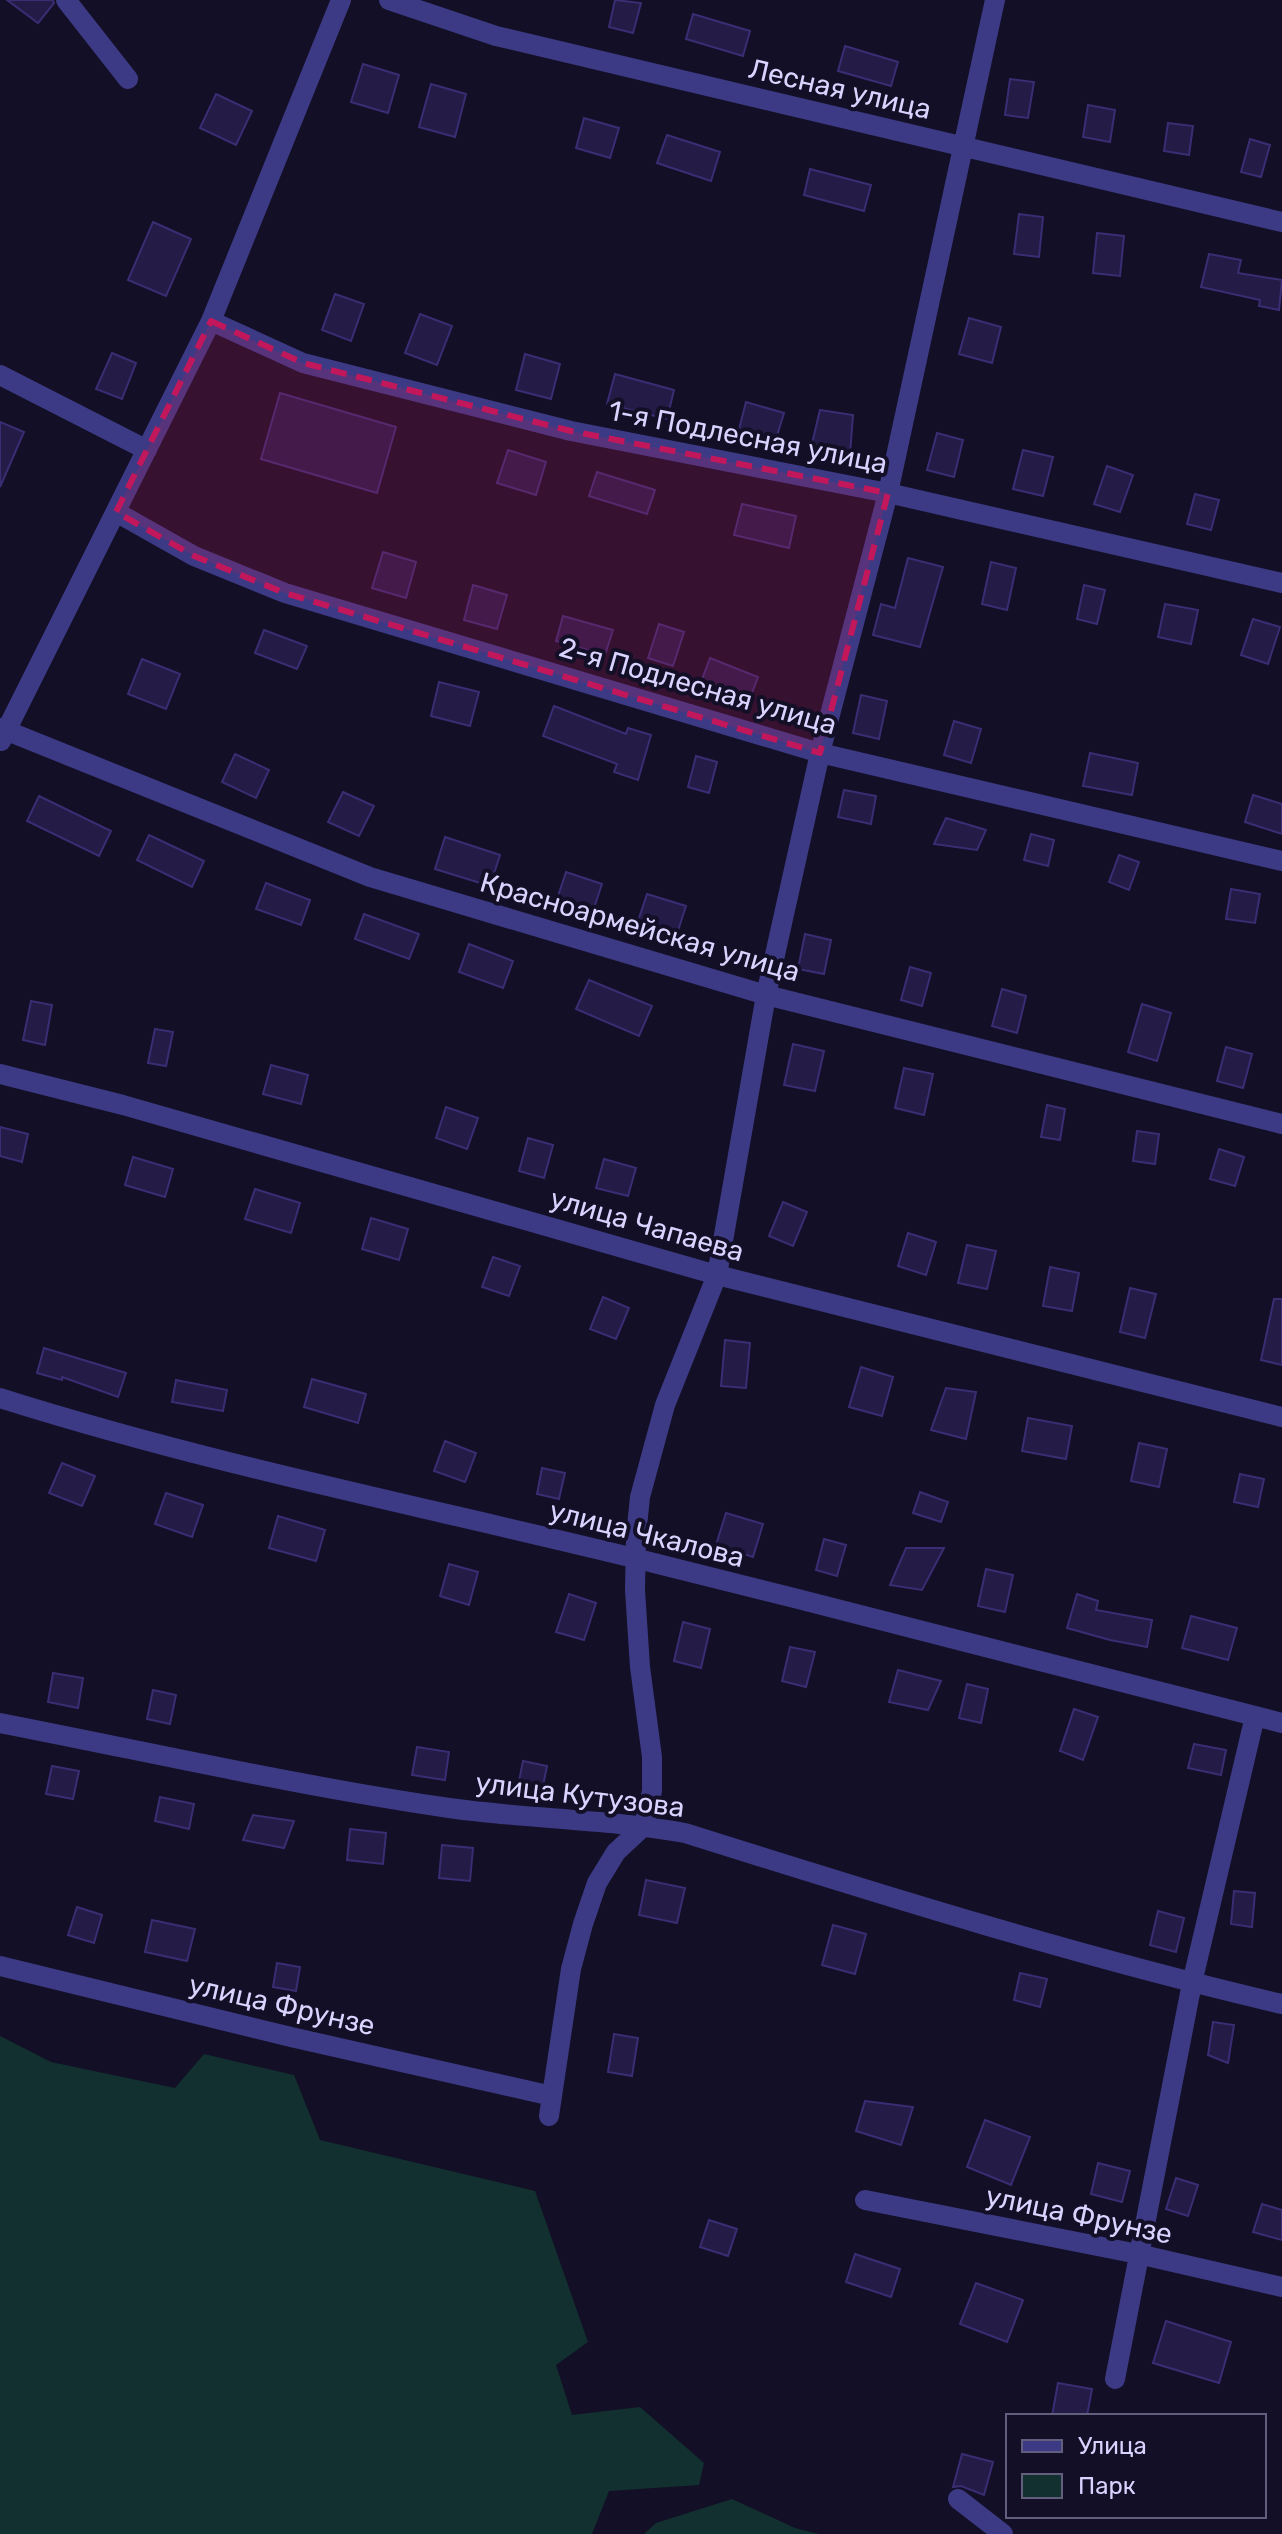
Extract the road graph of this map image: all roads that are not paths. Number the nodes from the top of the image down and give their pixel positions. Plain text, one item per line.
1 (66, 0) edge
2 (341, 0) edge
3 (389, 0) edge
4 (995, 0) edge
5 (128, 79) dead end
6 (963, 147) junction
7 (1282, 222) edge
8 (211, 321) junction
9 (0, 375) edge
10 (147, 450) junction
11 (888, 493) junction
12 (116, 512) junction
13 (1282, 583) edge
14 (2, 734) edge
15 (820, 753) junction
16 (1282, 861) edge
17 (766, 995) junction
18 (0, 1074) edge
19 (1282, 1124) edge
20 (717, 1275) junction
21 (0, 1398) edge
22 (1282, 1417) edge
23 (636, 1559) junction
24 (1255, 1716) junction
25 (0, 1723) edge
26 (1282, 1723) edge
27 (644, 1826) junction
28 (0, 1966) edge
29 (1192, 1983) junction
30 (1282, 2004) edge
31 (865, 2200) dead end
32 (1138, 2254) junction
33 (1282, 2287) edge
34 (1115, 2379) dead end
35 (958, 2499) dead end
36 (1003, 2534) edge

1 - 5 street
2 - 8 street
3 - 6 street, Лесная улица
4 - 6 street
6 - 7 street, Лесная улица
6 - 11 street
8 - 10 street
8 - 11 street, 1-я Подлесная улица
9 - 10 street
10 - 12 street
11 - 13 street, 1-я Подлесная улица
11 - 15 street
12 - 14 street
12 - 15 street, 2-я Подлесная улица
14 - 17 street, Красноармейская улица
15 - 16 street, 2-я Подлесная улица
15 - 17 street
17 - 19 street, Красноармейская улица
17 - 20 street
18 - 20 street, улица Чапаева
20 - 22 street, улица Чапаева
20 - 23 street
21 - 23 street, улица Чкалова
23 - 24 street, улица Чкалова
23 - 27 street
24 - 26 street, улица Чкалова
24 - 29 street
25 - 27 street, улица Кутузова
27 - 28 street, улица Фрунзе
27 - 29 street, улица Кутузова
29 - 30 street, улица Кутузова
29 - 32 street
31 - 32 street, улица Фрунзе
32 - 33 street, улица Фрунзе
32 - 34 street
35 - 36 street

